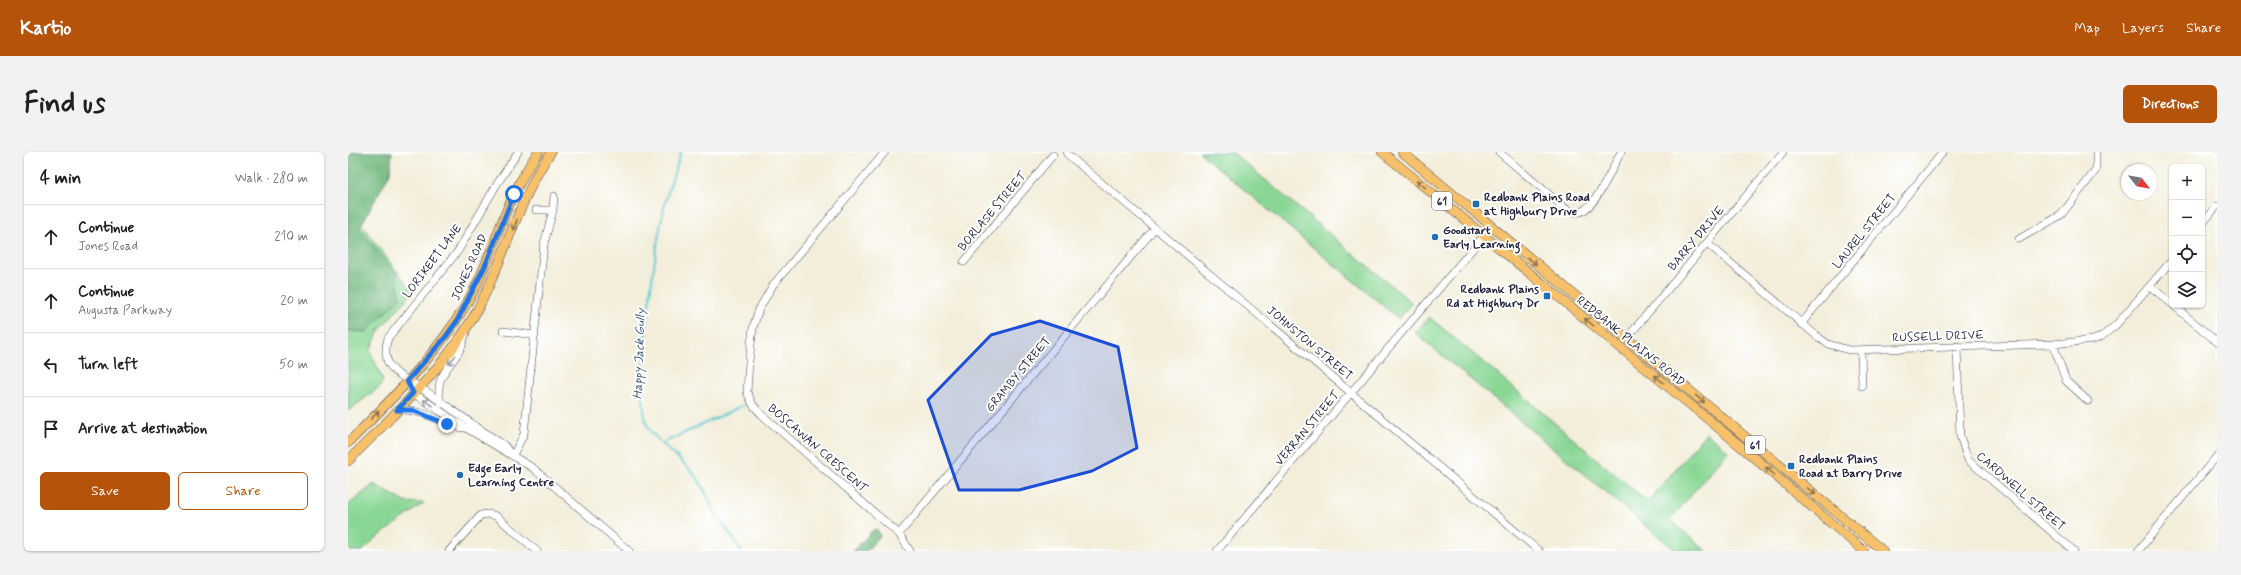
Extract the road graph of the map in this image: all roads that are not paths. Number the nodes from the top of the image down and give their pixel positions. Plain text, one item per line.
1 (518, 152) edge
2 (538, 152) edge
3 (551, 152) edge
4 (885, 152) edge
5 (1382, 152) edge
6 (1402, 152) edge
7 (1499, 152) edge
8 (1621, 152) edge
9 (1783, 152) edge
10 (1943, 152) edge
11 (2096, 152) edge
12 (1052, 153) edge
13 (1067, 153) edge
14 (554, 196) dead end
15 (2217, 206) edge
16 (536, 210) dead end
17 (553, 210) junction
18 (2205, 220) edge
19 (1491, 227) junction
20 (1155, 228) junction
21 (1484, 235) junction
22 (2019, 239) dead end
23 (1707, 243) junction
24 (964, 262) dead end
25 (2169, 264) edge
26 (2150, 286) junction
27 (2169, 302) edge
28 (2176, 308) edge
29 (1802, 324) junction
30 (469, 325) junction
31 (503, 331) dead end
32 (535, 335) junction
33 (1627, 338) junction
34 (2217, 342) edge
35 (2053, 344) junction
36 (1957, 346) junction
37 (1861, 350) junction
38 (407, 381) junction
39 (1862, 386) dead end
40 (416, 390) junction
41 (1351, 392) junction
42 (2088, 401) dead end
43 (441, 404) junction
44 (397, 410) junction
45 (466, 428) junction
46 (348, 443) edge
47 (512, 454) junction
48 (2217, 456) edge
49 (348, 461) edge
50 (899, 534) junction
51 (449, 551) edge
52 (537, 551) edge
53 (629, 551) edge
54 (910, 551) edge
55 (1217, 551) edge
56 (1539, 551) edge
57 (1864, 551) edge
58 (1883, 551) edge
59 (2074, 551) edge
60 (2138, 551) edge

1 - 38 street, LORIKEET LANE
2 - 38 main road, JONES ROAD
3 -> 30 main road
4 - 50 street, BOSCAWAN CRESCENT
21 -> 5 main road, REDBANK PLAINS ROAD / 61
6 - 19 main road, REDBANK PLAINS ROAD / 61
7 - 8 street
9 - 23 street, BARRY DRIVE
10 - 29 street, LAUREL STREET
11 - 22 street
12 - 13 street
12 - 24 street, BORLASE STREET
13 - 20 street, JOHNSTON STREET
14 - 17 street
15 - 18 street
16 - 17 street
17 - 32 street
19 - 21 street, VERRAN STREET
19 -> 33 main road, REDBANK PLAINS ROAD / 61
20 - 41 street, JOHNSTON STREET
20 - 50 street, GRAMBY STREET
21 - 41 street, VERRAN STREET
57 -> 21 main road, REDBANK PLAINS ROAD / 61
23 - 29 street, RUSSELL DRIVE
23 - 33 street, BARRY DRIVE
25 - 26 street, RUSSELL DRIVE
26 - 27 street
26 - 35 street, RUSSELL DRIVE
28 - 34 street
29 - 37 street, RUSSELL DRIVE
30 - 40 main road
30 -> 43 street
31 - 32 street
32 - 47 street
33 -> 58 main road, REDBANK PLAINS ROAD / 61
35 - 36 street, RUSSELL DRIVE
35 - 42 street
36 - 37 street, RUSSELL DRIVE
36 - 59 street, CARDWELL STREET
37 - 39 street
38 - 40 street
46 -> 38 main road, JONES ROAD
40 - 43 street
40 - 44 main road
45 -> 40 street
41 - 55 street, VERRAN STREET
41 - 56 street, JOHNSTON STREET
43 - 47 street
44 - 45 street
44 - 49 main road
45 - 47 street
47 - 53 street
48 - 60 street
50 - 54 street, BOSCAWAN CRESCENT
51 - 52 street

